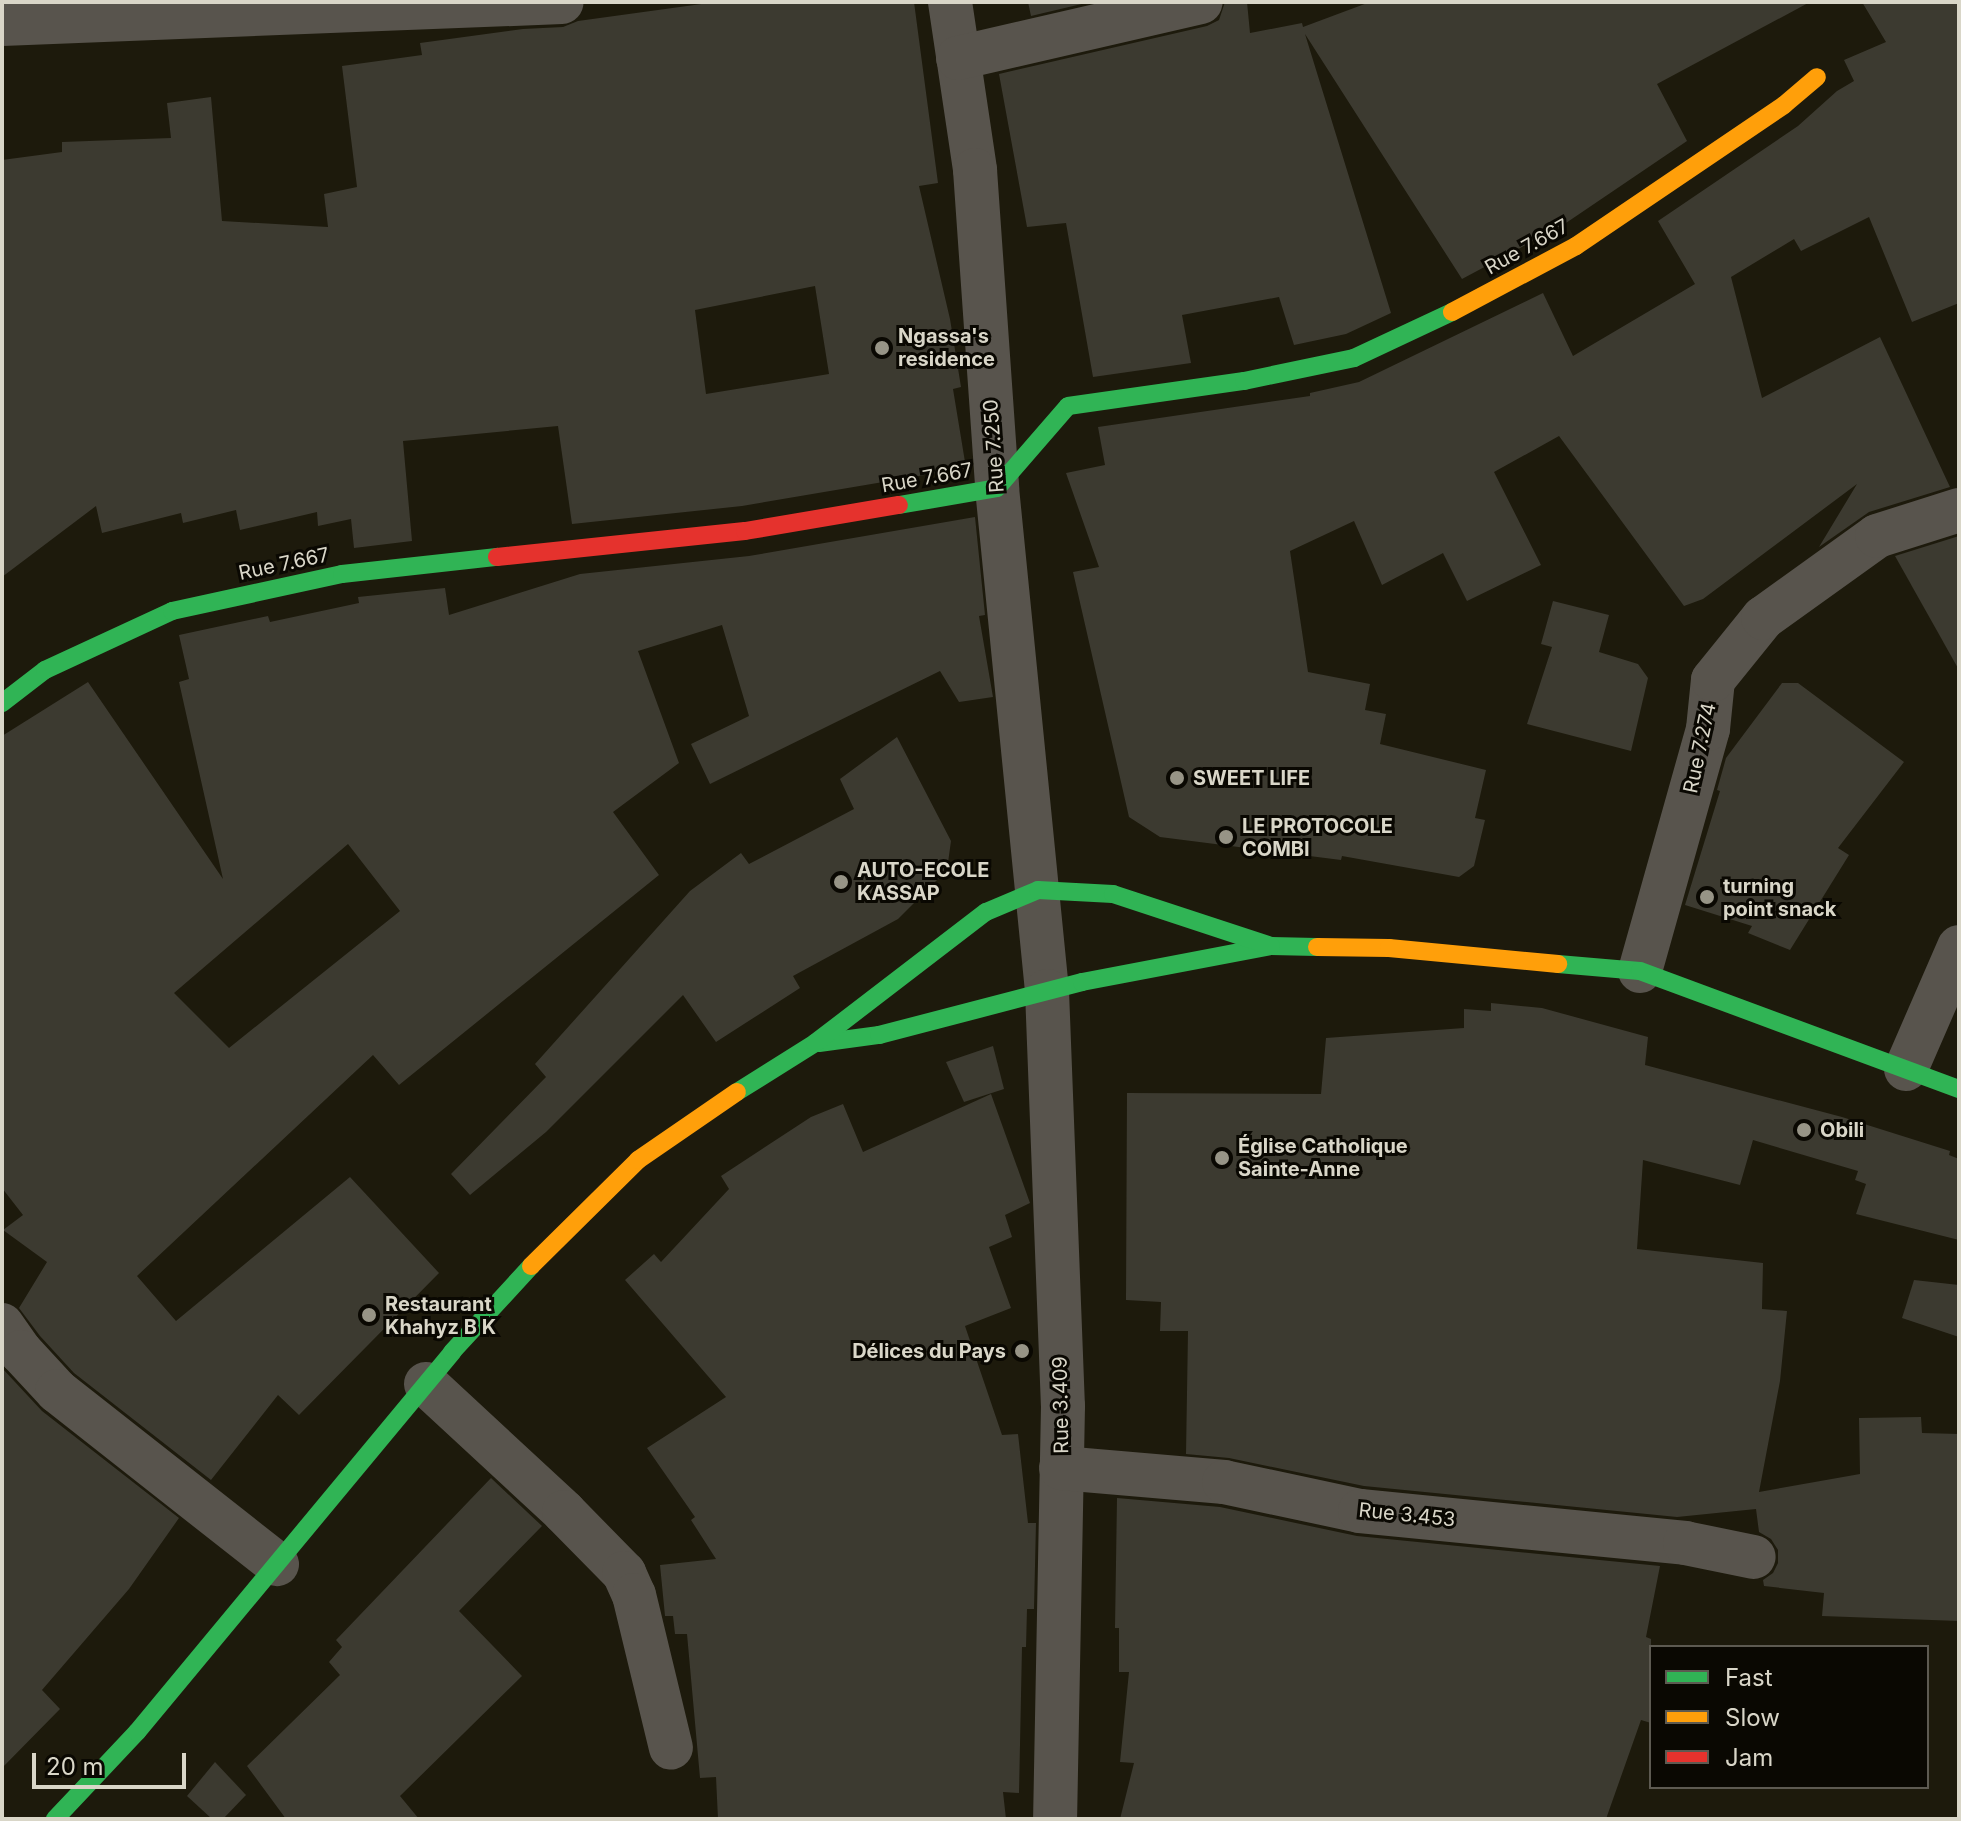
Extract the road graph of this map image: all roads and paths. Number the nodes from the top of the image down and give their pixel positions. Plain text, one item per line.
1 (562, 2) edge
2 (950, 2) edge
3 (1201, 2) edge
4 (2, 24) edge
5 (958, 58) junction
6 (1817, 77) dead end
7 (997, 488) junction
8 (1959, 510) edge
9 (2, 703) edge
10 (1038, 890) junction
11 (1271, 946) junction
12 (1959, 947) edge
13 (1640, 971) junction
14 (1047, 991) junction
15 (815, 1043) junction
16 (1906, 1069) junction
17 (1959, 1089) edge
18 (2, 1325) edge
19 (426, 1384) junction
20 (1061, 1468) junction
21 (1754, 1557) dead end
22 (277, 1564) junction
23 (671, 1748) dead end
24 (55, 1819) edge
25 (1055, 1819) edge

1 - 4 street
2 - 5 street, Rue 7.250
3 - 5 street
5 - 7 street, Rue 7.250
6 - 7 main road, Rue 7.667
7 - 9 main road, Rue 7.667
7 - 10 street, Rue 7.250
8 - 13 street, Rue 7.274
10 - 11 main road
10 - 14 street, Rue 7.250
10 - 15 main road
11 - 13 main road
11 - 14 main road
12 - 16 street
13 - 16 main road
14 - 15 main road
14 - 20 street, Rue 3.409
15 - 19 main road
16 - 17 main road
18 - 22 street
19 - 22 main road
19 - 23 street
20 - 21 street, Rue 3.453
20 - 25 street, Rue 3.409
22 - 24 main road

